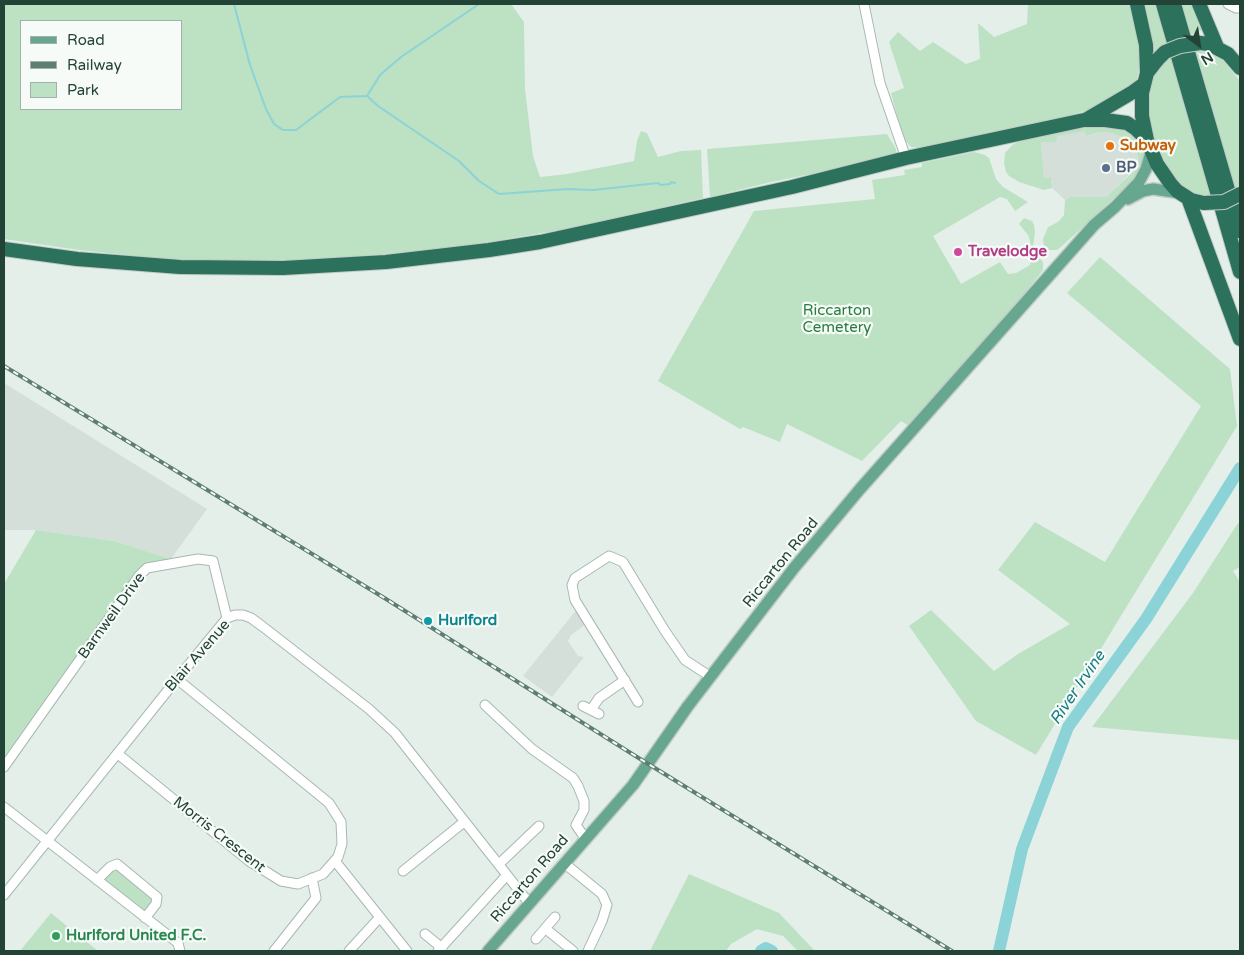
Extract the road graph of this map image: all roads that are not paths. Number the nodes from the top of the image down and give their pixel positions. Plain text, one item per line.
1 (864, 4) edge
2 (1137, 4) edge
3 (1163, 4) edge
4 (1174, 4) edge
5 (1200, 4) edge
6 (1228, 4) edge
7 (1240, 8) edge
8 (1228, 52) edge
9 (1240, 68) edge
10 (1146, 79) junction
11 (1084, 120) junction
12 (1149, 146) junction
13 (906, 158) junction
14 (1240, 194) edge
15 (1185, 196) junction
16 (1115, 207) junction
17 (1240, 232) edge
18 (4, 249) edge
19 (1240, 272) edge
20 (1240, 339) edge
21 (227, 618) junction
22 (711, 677) junction
23 (177, 678) junction
24 (624, 680) junction
25 (638, 702) dead end
26 (486, 705) dead end
27 (591, 710) dead end
28 (118, 754) junction
29 (4, 767) edge
30 (4, 806) edge
31 (464, 822) junction
32 (539, 826) dead end
33 (586, 838) junction
34 (47, 840) junction
35 (335, 861) junction
36 (564, 862) junction
37 (499, 864) junction
38 (403, 871) dead end
39 (507, 874) junction
40 (312, 878) junction
41 (98, 880) junction
42 (4, 895) edge
43 (529, 903) junction
44 (555, 917) dead end
45 (146, 918) junction
46 (380, 918) junction
47 (546, 929) junction
48 (425, 934) dead end
49 (536, 939) dead end
50 (440, 949) edge
51 (180, 951) edge
52 (274, 951) edge
53 (349, 951) edge
54 (408, 951) edge
55 (488, 951) edge
56 (573, 951) edge
57 (588, 951) edge

1 - 13 street
2 - 10 highway
3 - 19 highway
4 - 17 highway
5 - 8 highway
6 - 7 street
8 - 9 highway
8 - 10 highway, bridge
10 - 11 highway
10 - 12 highway
11 - 12 highway
11 - 13 highway
12 - 15 highway
12 - 16 main road, Riccarton Road
13 - 18 highway
14 - 15 highway, bridge
15 - 16 main road, Riccarton Road
15 - 20 highway
16 - 22 main road, Riccarton Road
21 - 23 street, Blair Avenue
21 - 29 street, Barnweil Drive
21 - 31 street, Blair Avenue
22 - 24 street
22 - 33 main road, Riccarton Road
23 - 28 street, Blair Avenue
23 - 35 street
24 - 25 street
24 - 27 street
26 - 33 street
28 - 34 street, Blair Avenue
28 - 40 street, Morris Crescent
30 - 34 street
31 - 37 street, Blair Avenue
31 - 38 street
32 - 37 street
33 - 36 main road, Riccarton Road
34 - 41 street
34 - 42 street, Blair Avenue
35 - 40 street, Morris Crescent
35 - 46 street
36 - 43 main road, Riccarton Road
36 - 57 street
37 - 39 street, Blair Avenue
39 - 43 street, Blair Avenue
39 - 50 street
40 - 52 street
41 - 45 street
41 - 45 street
43 - 55 main road, Riccarton Road
44 - 47 street
45 - 51 street
46 - 53 street
46 - 54 street
47 - 49 street
47 - 56 street
48 - 50 street

